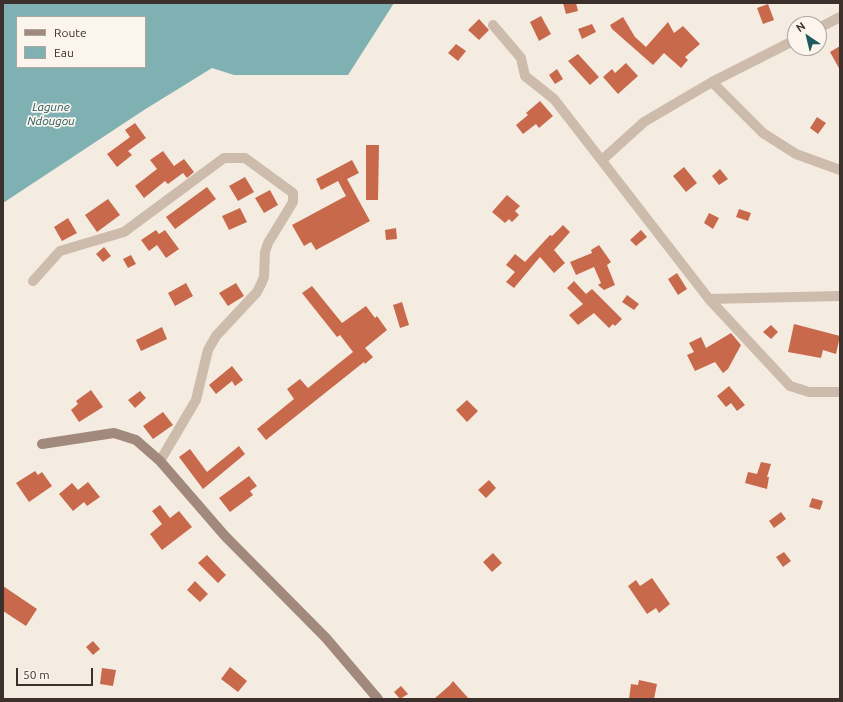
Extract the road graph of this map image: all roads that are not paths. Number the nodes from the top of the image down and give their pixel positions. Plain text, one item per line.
1 (840, 17) edge
2 (827, 24) edge
3 (493, 25) dead end
4 (787, 44) edge
5 (712, 82) junction
6 (602, 160) junction
7 (840, 170) edge
8 (33, 280) dead end
9 (840, 296) edge
10 (709, 299) junction
11 (840, 392) edge
12 (42, 444) dead end
13 (160, 461) junction
14 (378, 699) edge

1 - 2 street
3 - 6 street
4 - 5 street
5 - 6 street
5 - 7 street
6 - 10 street
8 - 13 street
9 - 10 street
10 - 11 street
12 - 13 street
13 - 14 street

